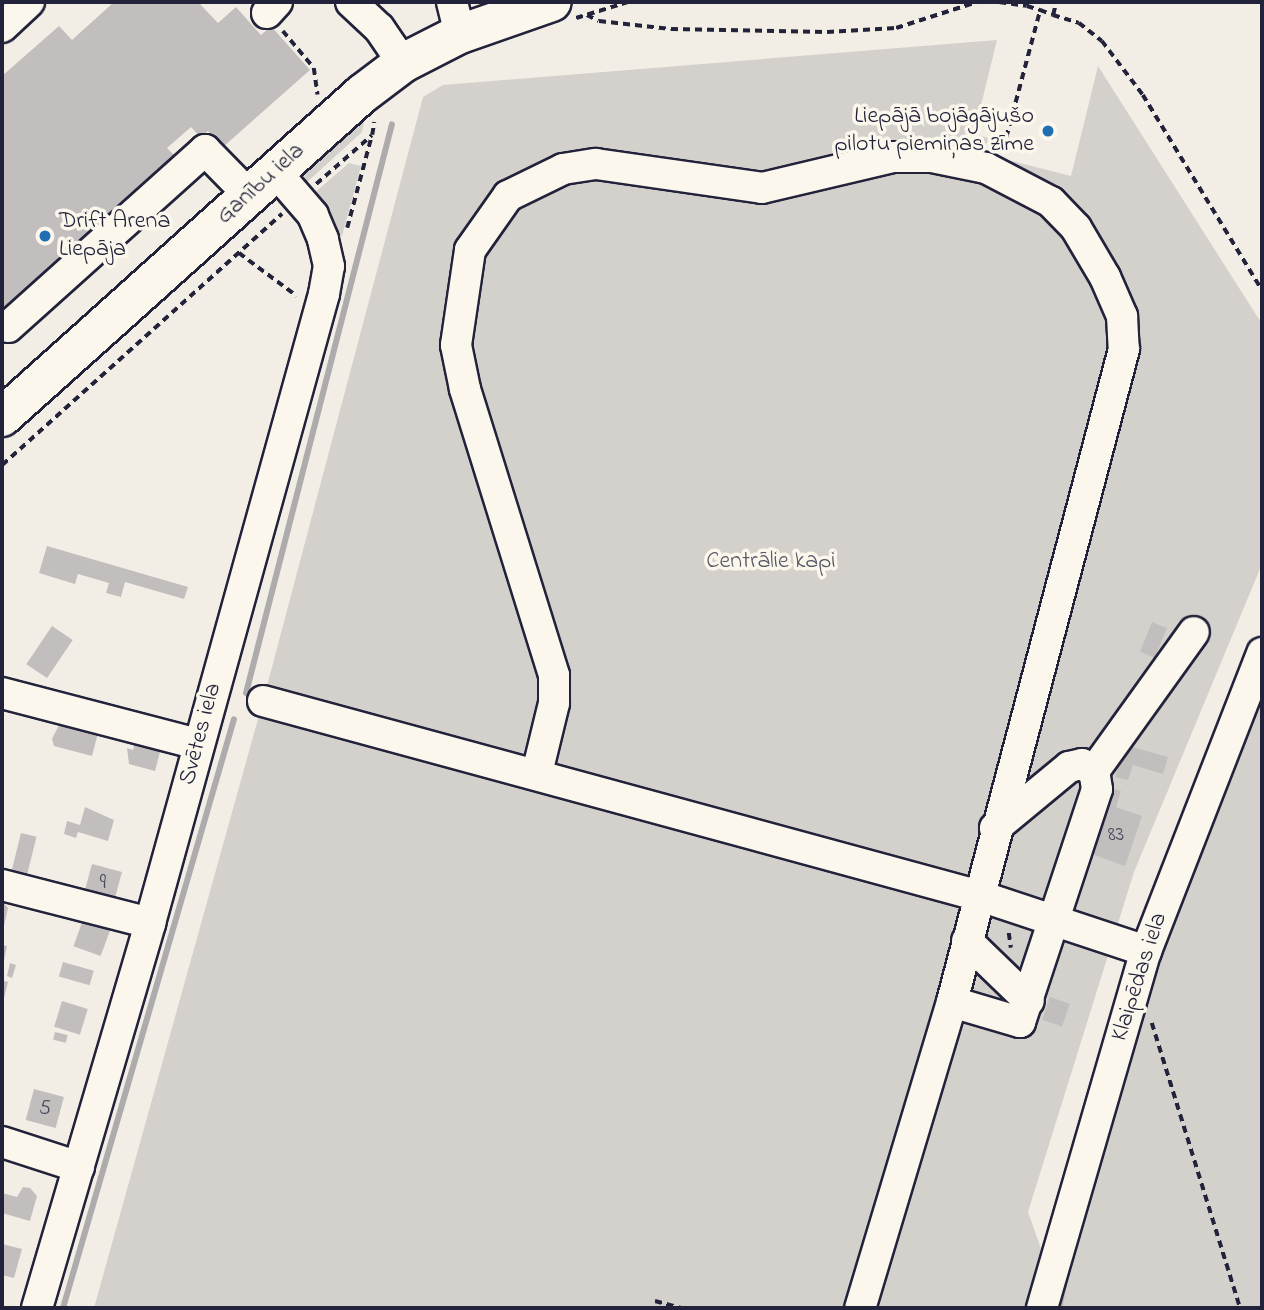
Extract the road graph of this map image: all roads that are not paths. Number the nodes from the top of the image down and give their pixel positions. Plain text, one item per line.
1 (29, 2) edge
2 (351, 2) edge
3 (552, 2) edge
4 (456, 18) edge
5 (2, 27) edge
6 (403, 63) junction
7 (262, 183) junction
8 (8, 327) dead end
9 (2, 417) edge
10 (1194, 632) dead end
11 (1262, 653) edge
12 (2, 693) edge
13 (263, 701) dead end
14 (198, 744) junction
15 (1094, 771) junction
16 (537, 773) junction
17 (995, 828) junction
18 (2, 885) edge
19 (985, 898) junction
20 (150, 923) junction
21 (1055, 923) junction
22 (967, 941) junction
23 (1142, 964) junction
24 (1029, 1001) junction
25 (952, 1002) junction
26 (2, 1142) edge
27 (79, 1167) junction
28 (37, 1308) edge
29 (860, 1308) edge
30 (1042, 1308) edge

1 - 5 street
2 - 6 street
3 - 4 highway, Ganību iela
4 - 6 highway, Ganību iela
6 - 7 highway, Ganību iela
7 - 8 street, Svētes iela
7 - 9 highway, Ganību iela
7 - 14 street, Svētes iela
10 - 15 street
11 - 23 street, Klaipēdas iela
12 - 14 street
13 - 16 street
14 - 20 street, Svētes iela
15 - 17 street
15 - 21 street
16 - 17 street
16 - 19 street
17 - 19 street
18 - 20 street
19 - 21 street
19 - 22 street
20 - 27 street, Svētes iela
21 - 23 street
21 - 24 street
22 - 24 street
22 - 25 street
23 - 30 street, Klaipēdas iela
24 - 25 street
25 - 29 street
26 - 27 street
27 - 28 street, Svētes iela

